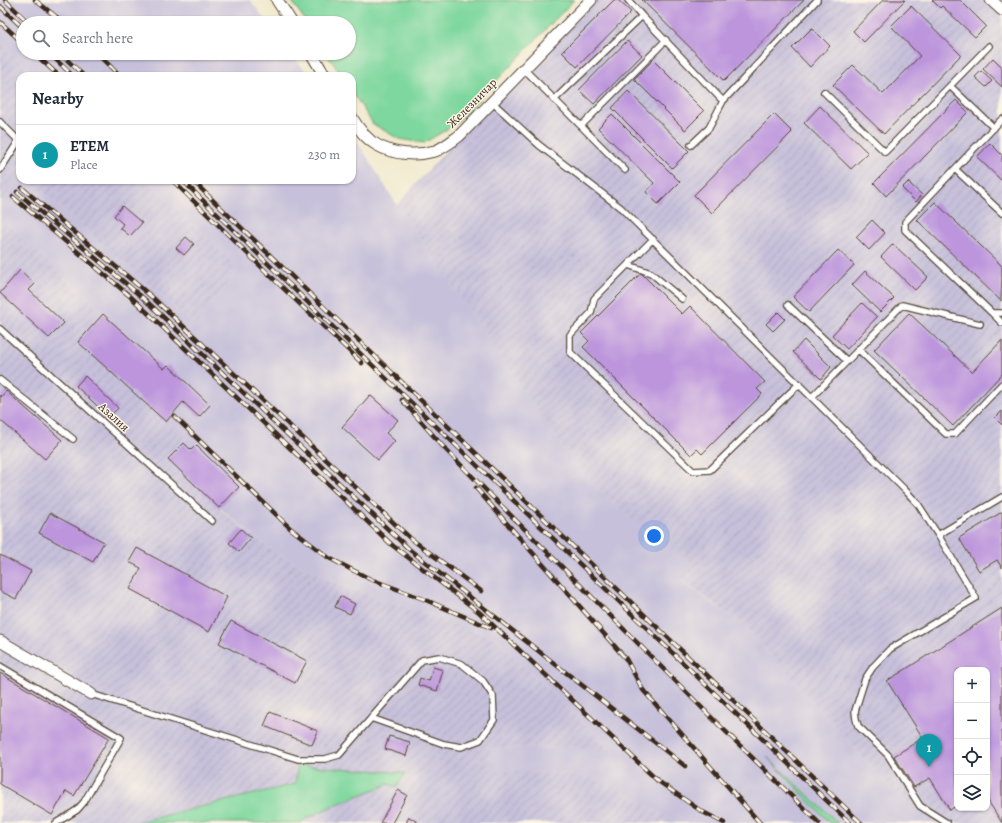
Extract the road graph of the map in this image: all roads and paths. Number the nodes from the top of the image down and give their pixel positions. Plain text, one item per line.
1 (277, 0) edge
2 (591, 0) edge
3 (628, 0) edge
4 (817, 0) edge
5 (991, 0) edge
6 (1002, 10) edge
7 (287, 16) edge
8 (642, 16) junction
9 (666, 40) junction
10 (989, 46) dead end
11 (315, 60) edge
12 (524, 69) junction
13 (323, 72) edge
14 (950, 86) junction
15 (824, 92) dead end
16 (554, 100) junction
17 (723, 101) junction
18 (492, 102) junction
19 (1002, 119) edge
20 (0, 122) edge
21 (356, 125) edge
22 (581, 126) junction
23 (994, 128) junction
24 (16, 138) edge
25 (16, 144) edge
26 (691, 145) dead end
27 (955, 169) junction
28 (0, 170) edge
29 (625, 170) dead end
30 (1002, 213) edge
31 (653, 239) junction
32 (628, 265) junction
33 (682, 299) dead end
34 (788, 305) dead end
35 (992, 313) junction
36 (1002, 313) edge
37 (1002, 323) edge
38 (980, 324) dead end
39 (0, 329) edge
40 (858, 349) junction
41 (847, 361) junction
42 (0, 380) edge
43 (799, 384) junction
44 (1002, 384) edge
45 (812, 397) junction
46 (73, 439) dead end
47 (1002, 497) edge
48 (212, 522) dead end
49 (938, 535) junction
50 (0, 641) edge
51 (0, 666) edge
52 (90, 694) joint
53 (371, 718) junction
54 (56, 823) edge
55 (947, 823) edge

1 - 7 street
2 - 12 street, Железничар
3 - 8 lane
4 - 17 lane
5 - 6 street
8 - 9 lane
8 - 16 lane
9 - 17 lane
9 - 22 lane
10 - 14 lane
11 - 13 street
12 - 16 lane
12 - 18 street, Железничар
14 - 15 lane
14 - 23 lane
16 - 22 lane
17 - 26 lane
18 - 21 street, Железничар
18 - 31 lane
19 - 23 lane
20 - 24 lane
22 - 29 lane
23 - 27 lane
25 - 28 lane
27 - 30 lane
27 - 35 lane
31 - 32 lane
31 - 43 lane
32 - 33 lane
32 - 43 lane
34 - 41 lane
35 - 36 lane
35 - 37 lane
38 - 40 lane
39 - 48 lane, Азалия
40 - 41 lane
40 - 44 lane
41 - 45 lane
42 - 46 lane
43 - 45 lane
45 - 49 lane
47 - 49 lane
49 - 55 lane
50 - 52 street
51 - 54 lane
52 - 53 lane
53 - 53 lane

